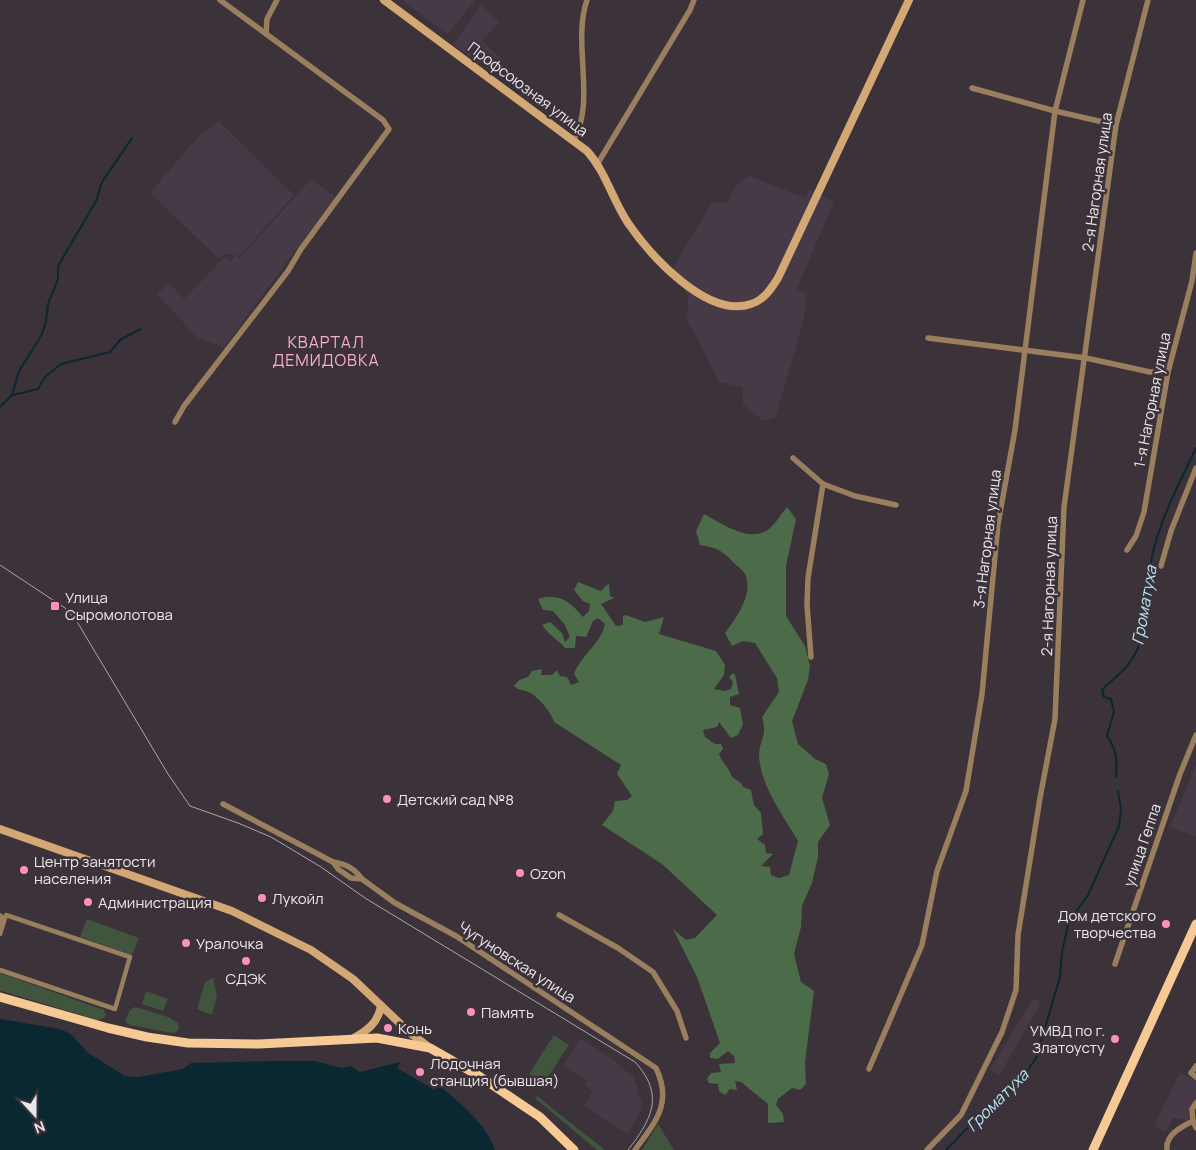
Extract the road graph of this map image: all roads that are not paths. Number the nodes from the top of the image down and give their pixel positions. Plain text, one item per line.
1 (220, 0) edge
2 (277, 0) edge
3 (384, 0) edge
4 (587, 0) edge
5 (694, 0) edge
6 (909, 0) edge
7 (1083, 0) edge
8 (1148, 0) edge
9 (266, 34) junction
10 (972, 88) dead end
11 (1055, 111) junction
12 (1116, 125) junction
13 (574, 140) junction
14 (598, 163) junction
15 (1196, 253) edge
16 (928, 338) dead end
17 (1026, 351) junction
18 (1086, 358) junction
19 (1168, 372) junction
20 (175, 422) dead end
21 (793, 458) dead end
22 (1196, 468) edge
23 (823, 484) junction
24 (896, 505) dead end
25 (1127, 550) dead end
26 (1160, 566) dead end
27 (811, 657) dead end
28 (1196, 735) edge
29 (223, 804) dead end
30 (0, 829) edge
31 (560, 915) dead end
32 (0, 916) edge
33 (1196, 924) edge
34 (0, 932) edge
35 (1115, 964) dead end
36 (0, 970) edge
37 (0, 997) edge
38 (380, 1006) junction
39 (686, 1038) dead end
40 (352, 1039) junction
41 (430, 1048) junction
42 (1196, 1066) edge
43 (869, 1069) dead end
44 (1196, 1077) edge
45 (1196, 1103) edge
46 (1193, 1121) junction
47 (1196, 1128) edge
48 (574, 1150) edge
49 (635, 1150) edge
50 (926, 1150) edge
51 (1092, 1150) edge
52 (1167, 1150) edge

1 - 9 street
2 - 9 street
3 - 13 main road, Профсоюзная улица
4 - 13 street
5 - 14 street
6 - 14 main road, Профсоюзная улица
7 - 11 street, 3-я Нагорная улица
8 - 12 street, 2-я Нагорная улица
9 - 20 street
10 - 11 street
11 - 12 street
11 - 17 street, 3-я Нагорная улица
12 - 18 street, 2-я Нагорная улица
13 - 14 main road, Профсоюзная улица
15 - 19 street, 1-я Нагорная улица
16 - 17 street
17 - 18 street
17 - 43 street, 3-я Нагорная улица
18 - 19 street
18 - 50 street, 2-я Нагорная улица
19 - 25 street, 1-я Нагорная улица
21 - 23 street
22 - 26 street
23 - 24 street
23 - 27 street
28 - 35 street, улица Геппа
29 - 49 street, Чугуновская улица
30 - 38 main road
31 - 39 street
32 - 34 street
33 - 51 main road
34 - 36 street
37 - 40 main road
38 - 40 main road
38 - 41 main road
40 - 41 main road
41 - 48 main road
42 - 44 street
45 - 46 street
46 - 47 street
46 - 52 street

